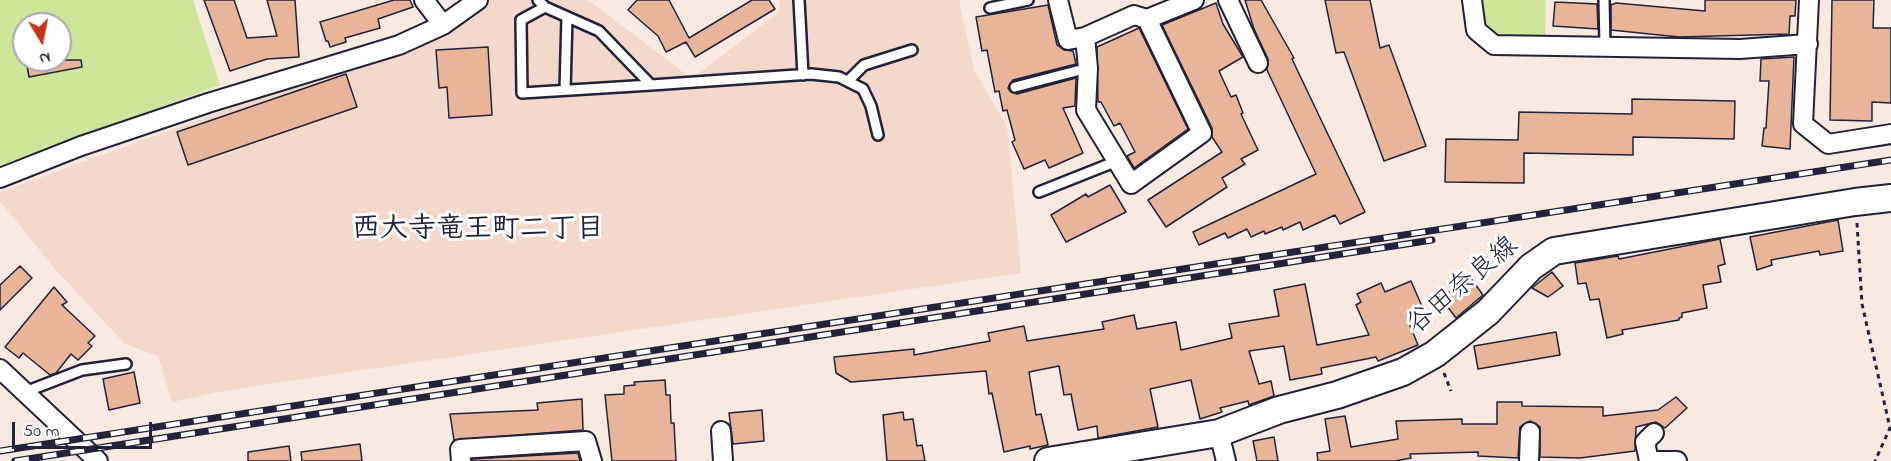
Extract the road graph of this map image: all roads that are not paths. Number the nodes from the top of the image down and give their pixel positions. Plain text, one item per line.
1 (424, 0) edge
2 (478, 0) edge
3 (799, 0) edge
4 (1028, 0) edge
5 (1058, 0) edge
6 (1194, 0) edge
7 (1228, 0) edge
8 (1472, 0) edge
9 (1604, 0) edge
10 (1809, 0) edge
11 (542, 3) edge
12 (990, 8) dead end
13 (567, 17) junction
14 (1147, 19) junction
15 (443, 25) junction
16 (1085, 38) junction
17 (1808, 44) junction
18 (1605, 45) junction
19 (912, 50) dead end
20 (1258, 63) dead end
21 (1088, 68) junction
22 (803, 75) junction
23 (848, 81) junction
24 (651, 85) junction
25 (1015, 87) dead end
26 (565, 90) junction
27 (1891, 134) edge
28 (878, 135) dead end
29 (1117, 161) junction
30 (0, 178) edge
31 (1039, 192) dead end
32 (1891, 198) edge
33 (126, 364) dead end
34 (0, 369) edge
35 (25, 392) junction
36 (722, 431) dead end
37 (1219, 432) junction
38 (1530, 432) dead end
39 (1654, 433) dead end
40 (1062, 460) edge
41 (98, 461) edge
42 (461, 461) edge
43 (592, 461) edge
44 (723, 461) edge
45 (1226, 461) edge
46 (1529, 461) edge
47 (1650, 461) edge
48 (1677, 461) edge

1 - 15 street
2 - 15 street
3 - 22 lane
4 - 12 lane
5 - 16 street
6 - 14 street
7 - 20 street
8 - 18 street
9 - 18 lane
10 - 17 street
11 - 13 lane
11 - 26 lane
13 - 24 lane
13 - 26 lane
14 - 16 street
14 - 29 street
15 - 30 street
16 - 21 street
17 - 18 street
17 - 27 street
19 - 23 lane
21 - 25 lane
21 - 29 street
22 - 23 lane
22 - 24 lane
23 - 28 lane
24 - 26 lane
29 - 31 lane
32 - 37 main road, 谷田奈良線
33 - 35 lane
34 - 35 street
35 - 41 street
36 - 44 street
37 - 40 main road, 谷田奈良線
37 - 45 street
38 - 46 street
39 - 47 street
42 - 43 street
47 - 48 street

